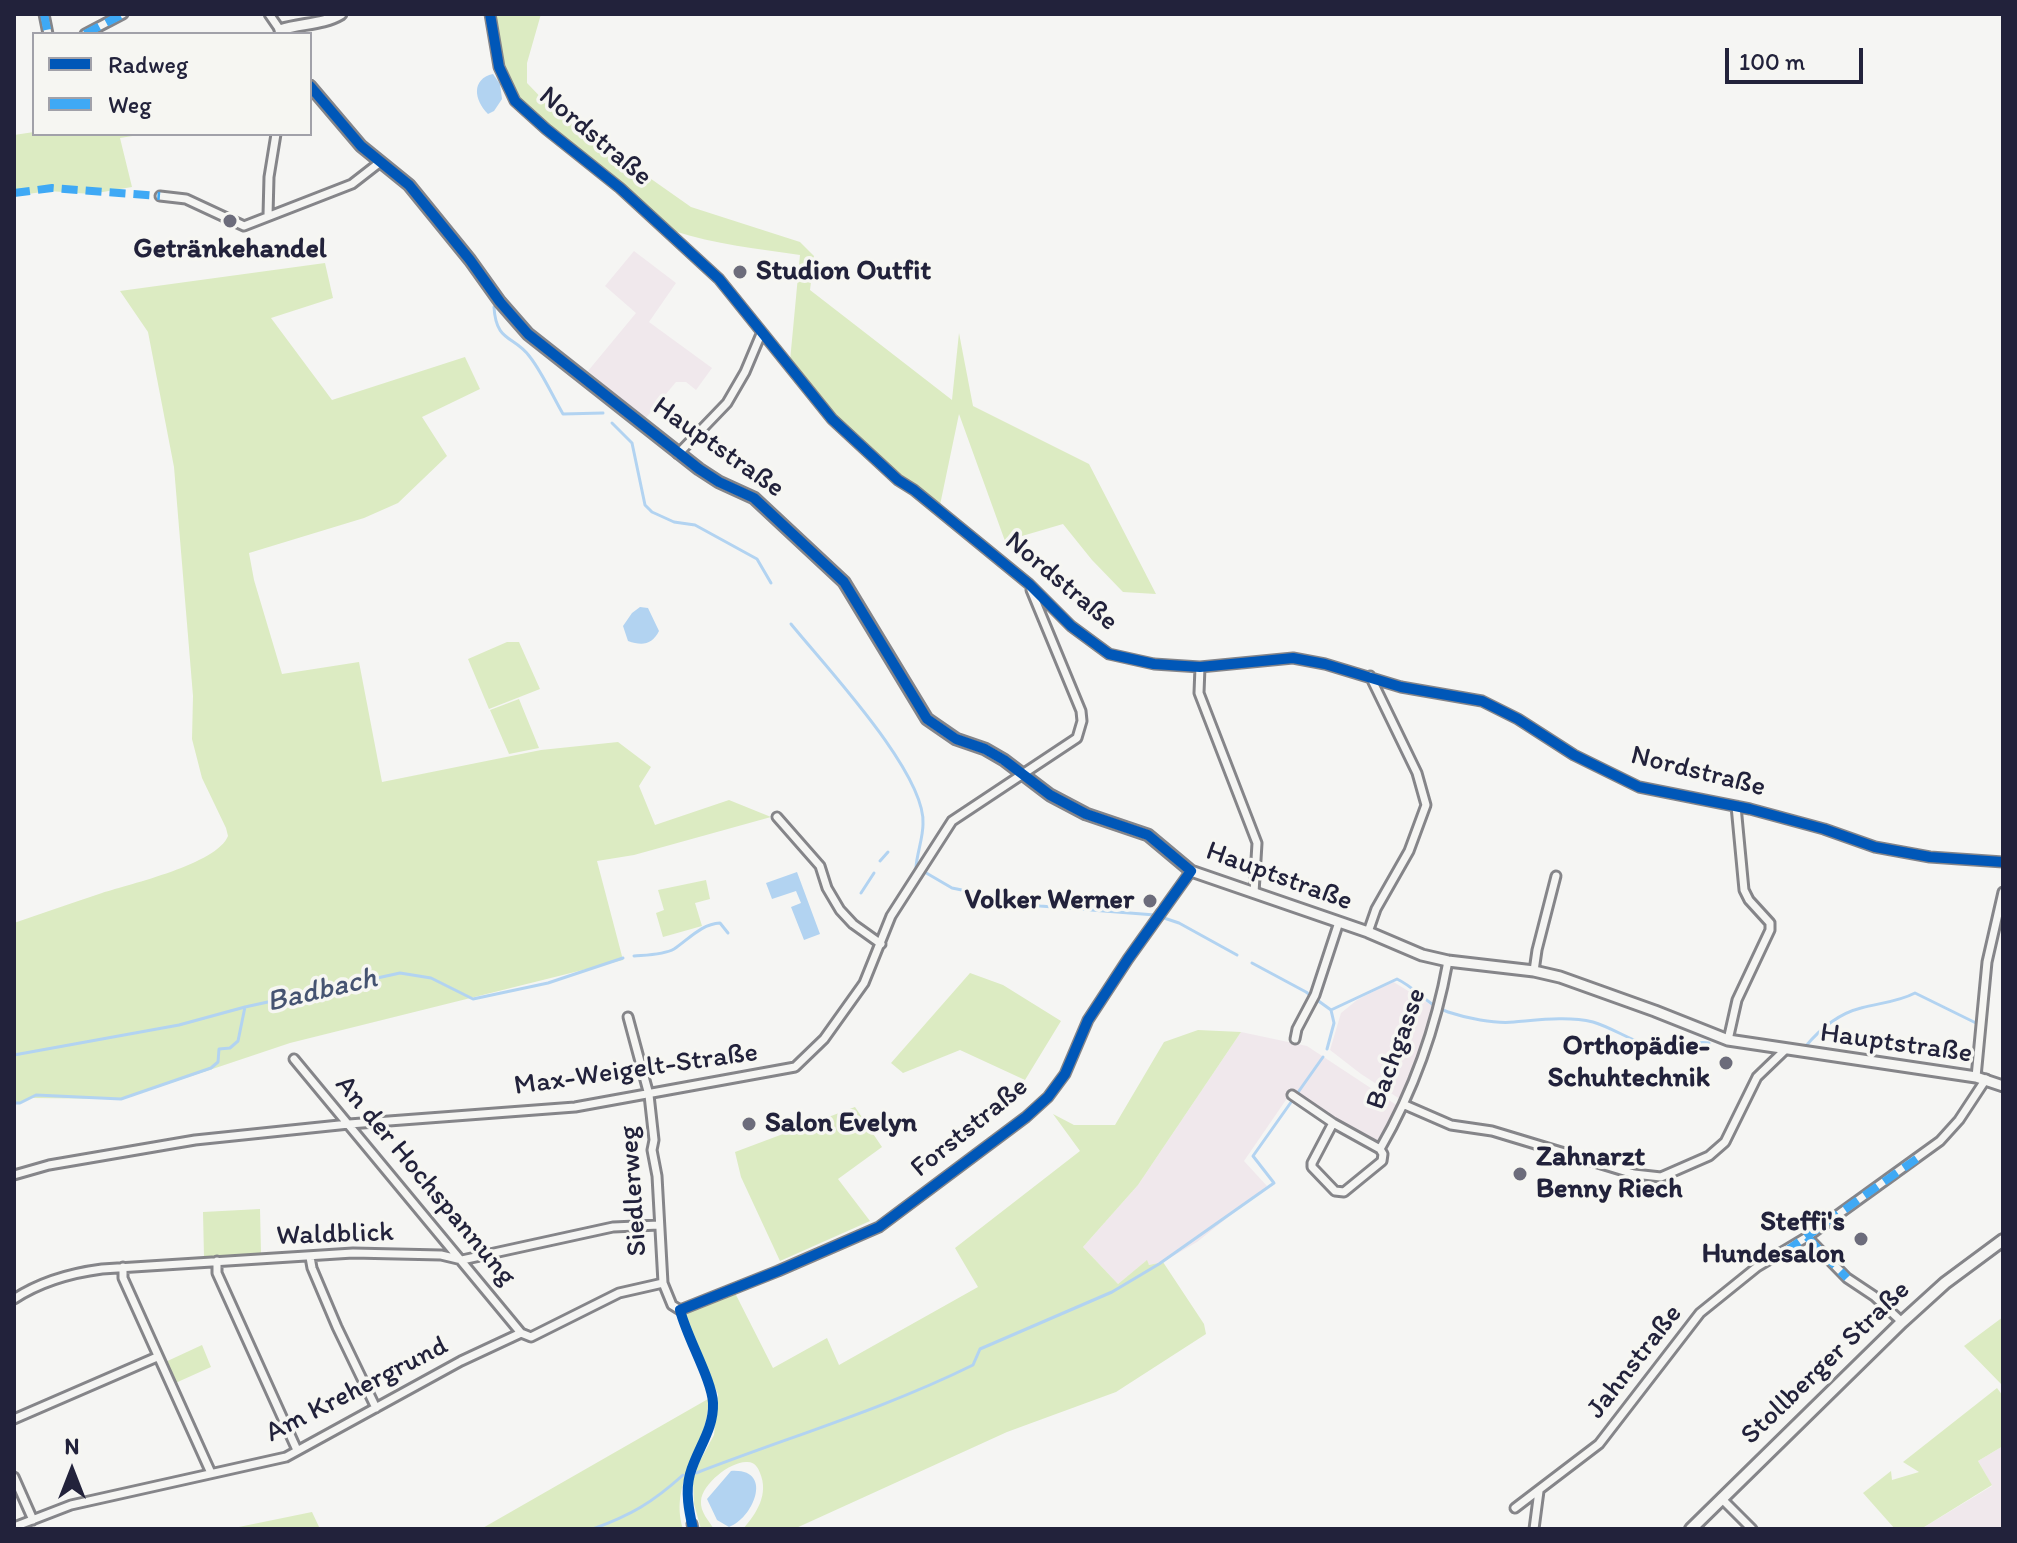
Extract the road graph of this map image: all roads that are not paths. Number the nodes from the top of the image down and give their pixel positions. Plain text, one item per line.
1 (123, 14) edge
2 (269, 14) edge
3 (341, 14) edge
4 (490, 14) edge
5 (89, 32) edge
6 (280, 32) edge
7 (312, 88) edge
8 (276, 136) edge
9 (379, 163) junction
10 (160, 196) dead end
11 (268, 215) junction
12 (761, 334) junction
13 (678, 454) junction
14 (1029, 584) junction
15 (1200, 667) junction
16 (1370, 676) junction
17 (1020, 775) junction
18 (1736, 806) junction
19 (777, 817) dead end
20 (2003, 862) edge
21 (1191, 871) junction
22 (1556, 876) dead end
23 (2003, 892) edge
24 (1254, 893) junction
25 (1339, 922) junction
26 (1368, 932) junction
27 (881, 944) junction
28 (1448, 961) junction
29 (1534, 971) junction
30 (628, 1017) dead end
31 (1295, 1039) dead end
32 (1728, 1040) junction
33 (1785, 1050) junction
34 (294, 1059) dead end
35 (1981, 1078) junction
36 (2003, 1086) edge
37 (649, 1095) junction
38 (1292, 1095) dead end
39 (1405, 1105) junction
40 (1333, 1123) junction
41 (349, 1124) junction
42 (1380, 1149) junction
43 (14, 1175) edge
44 (659, 1225) junction
45 (1807, 1237) junction
46 (2003, 1240) edge
47 (310, 1257) junction
48 (462, 1260) junction
49 (217, 1261) junction
50 (123, 1267) junction
51 (663, 1283) junction
52 (14, 1299) edge
53 (680, 1310) joint
54 (1902, 1322) junction
55 (521, 1333) junction
56 (157, 1357) junction
57 (376, 1408) junction
58 (14, 1419) edge
59 (297, 1450) junction
60 (211, 1473) junction
61 (14, 1477) edge
62 (1539, 1491) junction
63 (1721, 1498) junction
64 (1515, 1508) dead end
65 (33, 1520) junction
66 (14, 1527) edge
67 (1534, 1529) edge
68 (1691, 1529) edge
69 (1752, 1529) edge

1 - 5 street
2 - 6 street
3 - 6 street
4 - 12 street, Nordstraße
7 - 9 street, Hauptstraße
8 - 11 street
9 - 11 street
9 - 13 street, Hauptstraße
10 - 11 street
12 - 13 street
12 - 14 street, Nordstraße
13 - 17 street, Hauptstraße
14 - 15 street, Nordstraße
14 - 17 street, Max-Weigelt-Straße
15 - 16 street, Nordstraße
15 - 24 street
16 - 18 street, Nordstraße
16 - 26 street
17 - 21 street, Hauptstraße
17 - 27 street, Max-Weigelt-Straße
18 - 20 street, Nordstraße
18 - 32 street
19 - 27 street
21 - 24 street, Hauptstraße
21 - 53 street, Forststraße
22 - 29 street
23 - 35 street
24 - 25 street, Hauptstraße
25 - 26 street, Hauptstraße
25 - 31 street
26 - 28 street, Hauptstraße
27 - 37 street, Max-Weigelt-Straße
28 - 29 street, Hauptstraße
28 - 39 street, Bachgasse
29 - 32 street, Hauptstraße
30 - 37 street, Siedlerweg
32 - 33 street, Hauptstraße
33 - 35 street, Hauptstraße
33 - 39 street
34 - 41 street, An der Hochspannung
35 - 36 street, Hauptstraße
35 - 45 street, Jahnstraße
37 - 41 street, Max-Weigelt-Straße
37 - 44 street, Siedlerweg
38 - 40 street, Bachgasse
39 - 42 street, Bachgasse
40 - 42 street, Bachgasse
40 - 42 street, Bachgasse
41 - 43 street, Max-Weigelt-Straße
41 - 48 street, An der Hochspannung
44 - 48 street, Waldblick
44 - 51 street, Siedlerweg
45 - 54 street
45 - 62 street, Jahnstraße
46 - 54 main road, Stollberger Straße
47 - 48 street, Waldblick
47 - 49 street, Waldblick
47 - 57 street
48 - 55 street, An der Hochspannung
49 - 50 street, Waldblick
49 - 59 street
50 - 52 street, Waldblick
50 - 56 street
51 - 53 street, Siedlerweg
51 - 55 street, Am Krehergrund
54 - 63 main road, Stollberger Straße
55 - 57 street, Am Krehergrund
56 - 58 street
56 - 60 street
57 - 59 street, Am Krehergrund
59 - 60 street, Am Krehergrund
60 - 65 street, Am Krehergrund
61 - 65 street
62 - 64 street, Jahnstraße
62 - 67 street
63 - 68 main road, Stollberger Straße
63 - 69 street
65 - 66 street, Am Krehergrund

